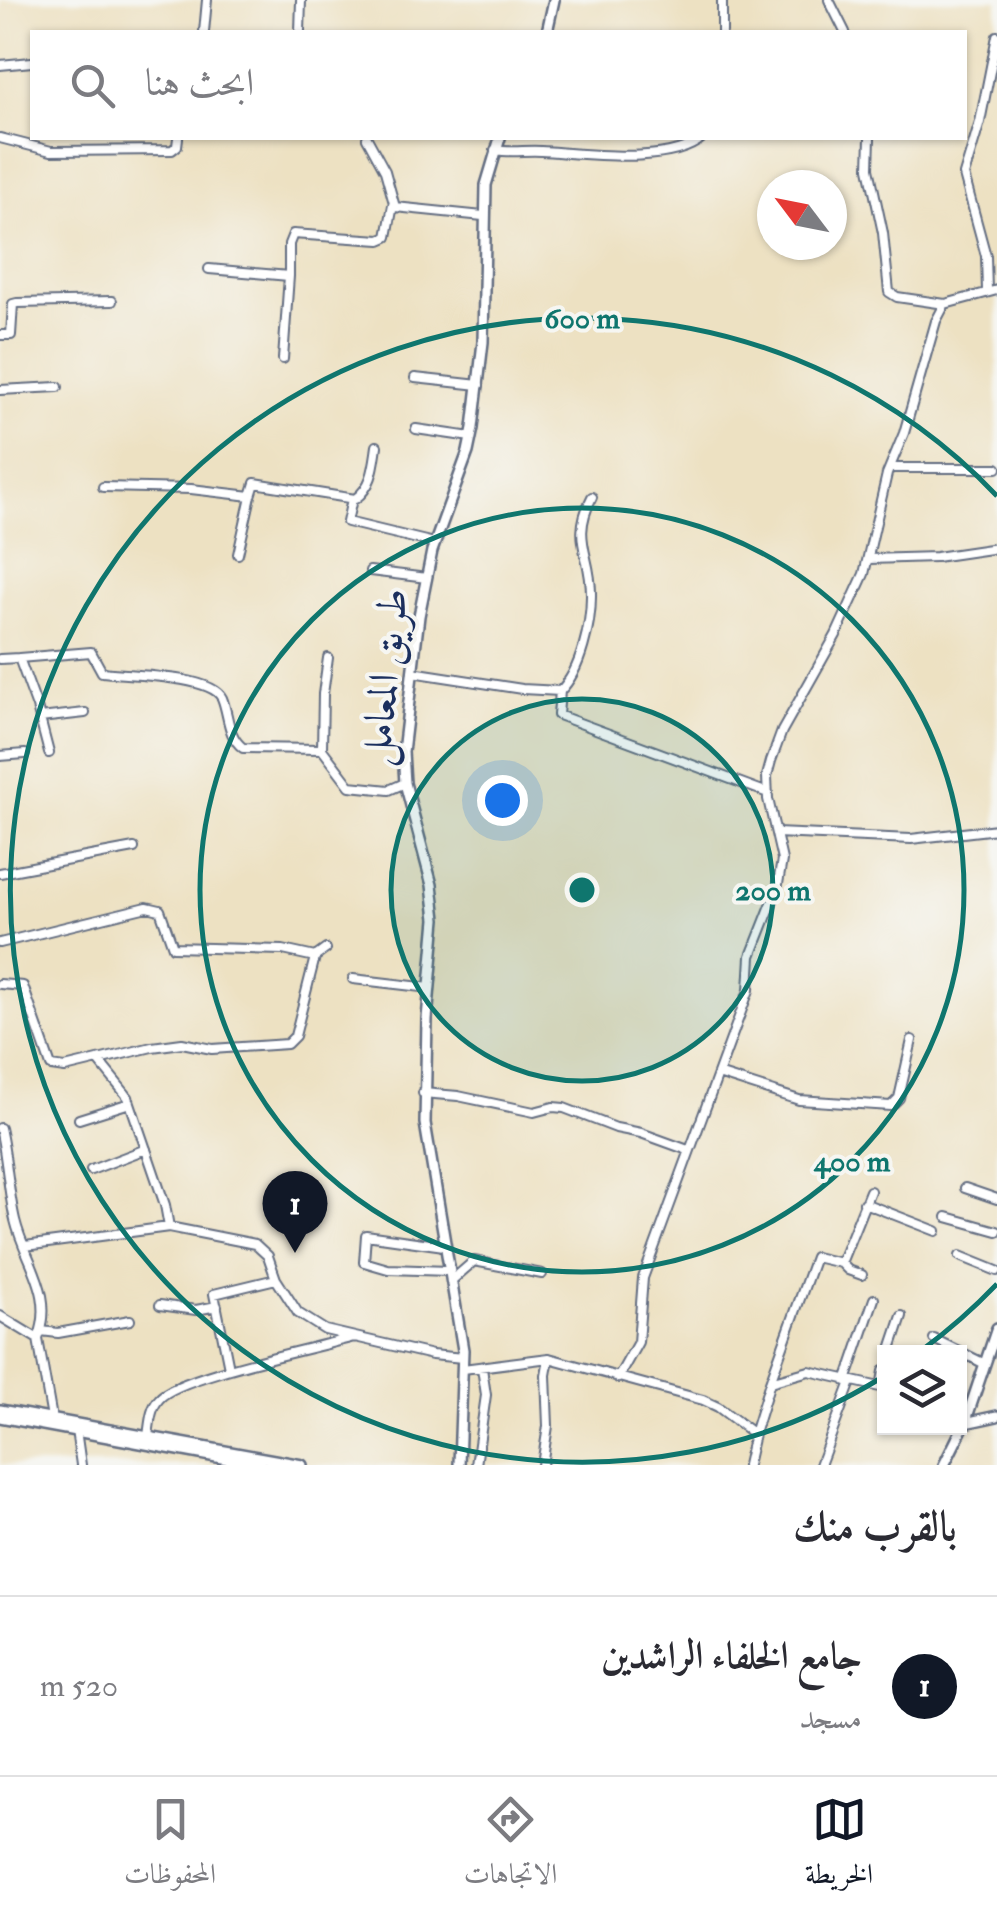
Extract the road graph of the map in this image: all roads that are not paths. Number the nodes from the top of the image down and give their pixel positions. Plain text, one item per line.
1 (207, 0) edge
2 (300, 0) edge
3 (554, 0) edge
4 (722, 0) edge
5 (829, 0) edge
6 (204, 30) edge
7 (300, 30) edge
8 (548, 30) edge
9 (722, 30) edge
10 (843, 30) edge
11 (997, 36) edge
12 (30, 62) edge
13 (0, 66) edge
14 (997, 89) edge
15 (986, 91) junction
16 (0, 138) edge
17 (178, 140) edge
18 (367, 140) edge
19 (499, 140) edge
20 (699, 140) edge
21 (870, 140) edge
22 (495, 150) junction
23 (394, 205) junction
24 (483, 216) junction
25 (209, 269) dead end
26 (290, 276) junction
27 (992, 291) edge
28 (112, 301) dead end
29 (945, 304) junction
30 (0, 335) edge
31 (283, 358) dead end
32 (414, 378) dead end
33 (478, 385) junction
34 (58, 387) dead end
35 (0, 390) edge
36 (416, 429) dead end
37 (471, 437) junction
38 (376, 446) dead end
39 (890, 468) junction
40 (997, 468) edge
41 (103, 488) dead end
42 (252, 496) junction
43 (352, 498) junction
44 (592, 498) dead end
45 (434, 544) junction
46 (997, 548) edge
47 (238, 554) dead end
48 (868, 559) junction
49 (370, 571) dead end
50 (426, 578) junction
51 (19, 658) junction
52 (328, 658) dead end
53 (0, 659) edge
54 (412, 672) junction
55 (560, 691) junction
56 (85, 713) dead end
57 (40, 718) junction
58 (322, 749) junction
59 (48, 753) dead end
60 (25, 754) dead end
61 (0, 756) edge
62 (405, 783) junction
63 (768, 793) junction
64 (997, 829) edge
65 (776, 832) junction
66 (134, 848) dead end
67 (0, 873) edge
68 (0, 943) edge
69 (326, 949) dead end
70 (315, 956) junction
71 (353, 979) dead end
72 (0, 984) edge
73 (430, 988) junction
74 (912, 1040) dead end
75 (98, 1060) junction
76 (718, 1074) junction
77 (423, 1093) junction
78 (130, 1103) junction
79 (80, 1119) dead end
80 (0, 1128) edge
81 (146, 1149) junction
82 (688, 1150) junction
83 (91, 1170) dead end
84 (965, 1188) dead end
85 (870, 1191) dead end
86 (997, 1199) edge
87 (864, 1203) junction
88 (948, 1217) dead end
89 (169, 1227) junction
90 (936, 1231) dead end
91 (997, 1231) edge
92 (25, 1246) junction
93 (444, 1246) junction
94 (960, 1256) dead end
95 (841, 1263) junction
96 (997, 1272) edge
97 (542, 1274) dead end
98 (862, 1274) dead end
99 (450, 1276) junction
100 (276, 1278) junction
101 (874, 1299) dead end
102 (160, 1305) dead end
103 (217, 1306) junction
104 (0, 1316) edge
105 (902, 1316) dead end
106 (130, 1320) dead end
107 (997, 1328) edge
108 (39, 1335) junction
109 (358, 1336) junction
110 (934, 1339) dead end
111 (892, 1345) edge
112 (549, 1358) junction
113 (983, 1363) junction
114 (463, 1364) junction
115 (229, 1368) junction
116 (482, 1368) junction
117 (618, 1378) junction
118 (848, 1381) junction
119 (770, 1382) junction
120 (877, 1387) edge
121 (967, 1405) edge
122 (0, 1414) edge
123 (997, 1416) edge
124 (967, 1419) edge
125 (53, 1423) junction
126 (76, 1428) junction
127 (754, 1434) junction
128 (955, 1435) edge
129 (148, 1436) junction
130 (946, 1461) edge
131 (227, 1462) edge
132 (81, 1465) edge
133 (260, 1465) edge
134 (302, 1465) edge
135 (459, 1465) edge
136 (476, 1465) edge
137 (542, 1465) edge
138 (747, 1465) edge
139 (820, 1465) edge

1 - 6 street
2 - 7 street
3 - 8 main road
4 - 9 street
5 - 10 street
11 - 15 street
12 - 13 street
14 - 15 street
15 - 27 street
16 - 17 street
18 - 23 street
19 - 22 main road, طريق المعامل
20 - 22 street
21 - 29 street
22 - 24 main road, طريق المعامل
23 - 24 street
23 - 26 street
24 - 33 main road, طريق المعامل
25 - 26 street
26 - 31 street
27 - 29 street
28 - 30 street
29 - 39 street
32 - 33 street
33 - 37 main road, طريق المعامل
34 - 35 street
36 - 37 street
37 - 45 main road, طريق المعامل
38 - 43 street
39 - 40 street
39 - 48 street
41 - 42 street
42 - 43 street
42 - 47 street
43 - 45 street
44 - 55 street
45 - 50 main road, طريق المعامل
46 - 48 street
48 - 63 street
49 - 50 street
50 - 54 main road, طريق المعامل
51 - 53 street
51 - 57 street
51 - 58 street
52 - 58 street
54 - 55 street
54 - 62 main road, طريق المعامل
55 - 63 street
56 - 57 street
57 - 59 street
58 - 62 street
60 - 61 street
62 - 73 main road, طريق المعامل
63 - 65 street
64 - 65 street
65 - 76 street
66 - 67 street
68 - 70 street
69 - 70 street
70 - 75 street
71 - 73 street
72 - 75 street
73 - 77 main road, طريق المعامل
74 - 76 street
75 - 78 street
76 - 82 street
77 - 82 street
77 - 93 main road, طريق المعامل
78 - 79 street
78 - 81 street
80 - 92 street
81 - 83 street
81 - 89 street
82 - 117 street
84 - 86 street
85 - 87 street
87 - 90 street
87 - 95 street
88 - 91 street
89 - 92 street
89 - 100 street
92 - 108 street
93 - 99 main road, طريق المعامل
93 - 99 street
94 - 96 street
95 - 98 street
95 - 119 street
97 - 99 street
99 - 114 main road, طريق المعامل
100 - 103 street
100 - 109 street
101 - 118 street
102 - 103 street
103 - 115 street
104 - 108 street
105 - 111 street
106 - 108 street
107 - 113 main road
108 - 125 street
109 - 114 street
109 - 115 street
110 - 113 street
112 - 116 street
112 - 117 street
112 - 137 street
113 - 121 main road
114 - 116 street
114 - 135 main road, طريق المعامل
115 - 129 street
116 - 136 street
117 - 127 street
118 - 119 street
118 - 120 street
118 - 139 street
119 - 127 street
122 - 125 main road
123 - 124 main road
125 - 126 main road
126 - 129 main road
126 - 131 main road
126 - 132 street
127 - 138 street
128 - 130 main road
129 - 134 main road
131 - 133 main road

